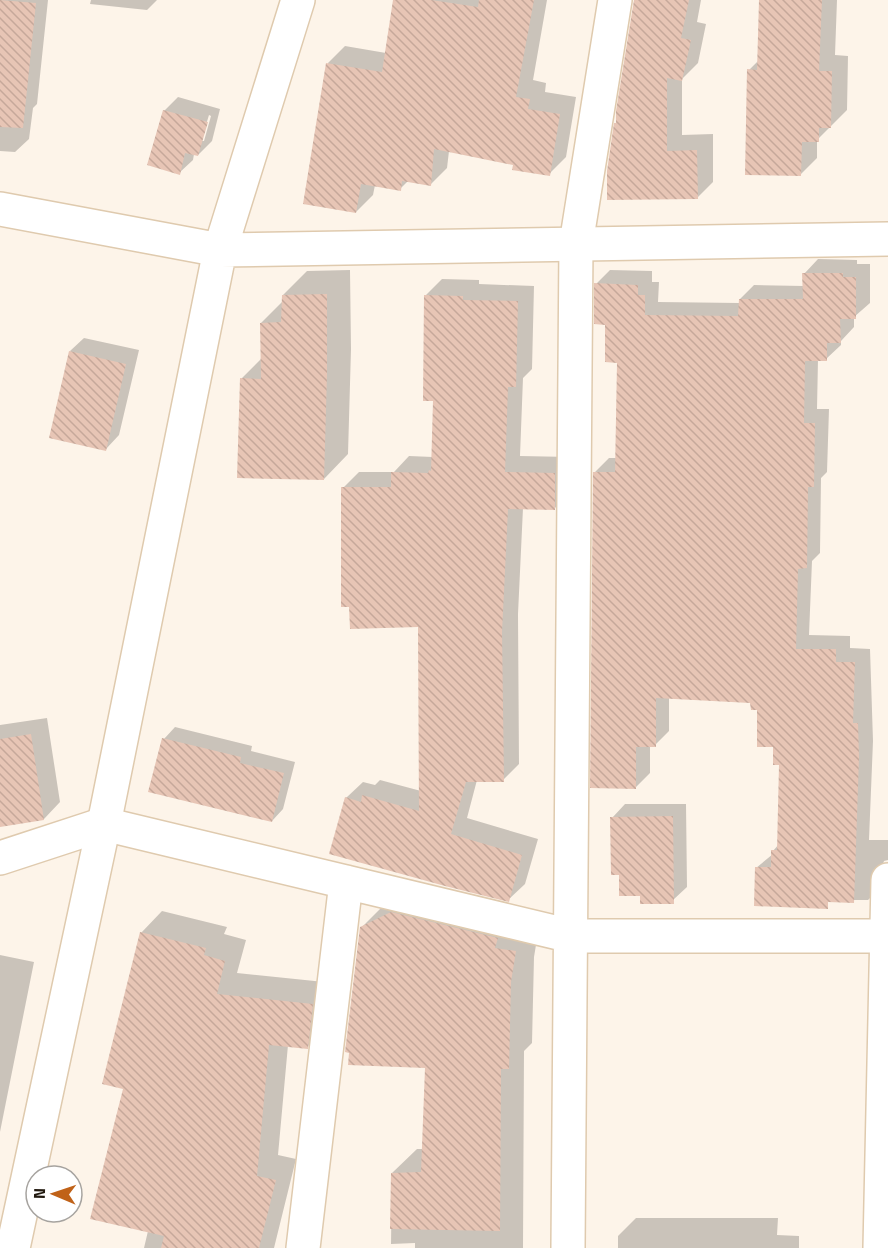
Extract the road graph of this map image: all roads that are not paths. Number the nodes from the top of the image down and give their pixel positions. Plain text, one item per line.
1 (298, 0) edge
2 (615, 0) edge
3 (0, 209) edge
4 (888, 239) edge
5 (576, 244) junction
6 (220, 250) junction
7 (104, 824) junction
8 (0, 858) edge
9 (888, 880) edge
10 (346, 882) junction
11 (571, 936) junction
12 (888, 936) edge
13 (12, 1248) edge
14 (303, 1248) edge
15 (568, 1248) edge
16 (880, 1248) edge

1 - 6 street
2 - 5 street
3 - 6 street
4 - 5 street
5 - 6 street
5 - 11 street
6 - 7 street
7 - 8 street
7 - 10 street
7 - 13 street
9 - 12 street
10 - 11 street
10 - 14 street
11 - 12 street
11 - 15 street
12 - 16 street

